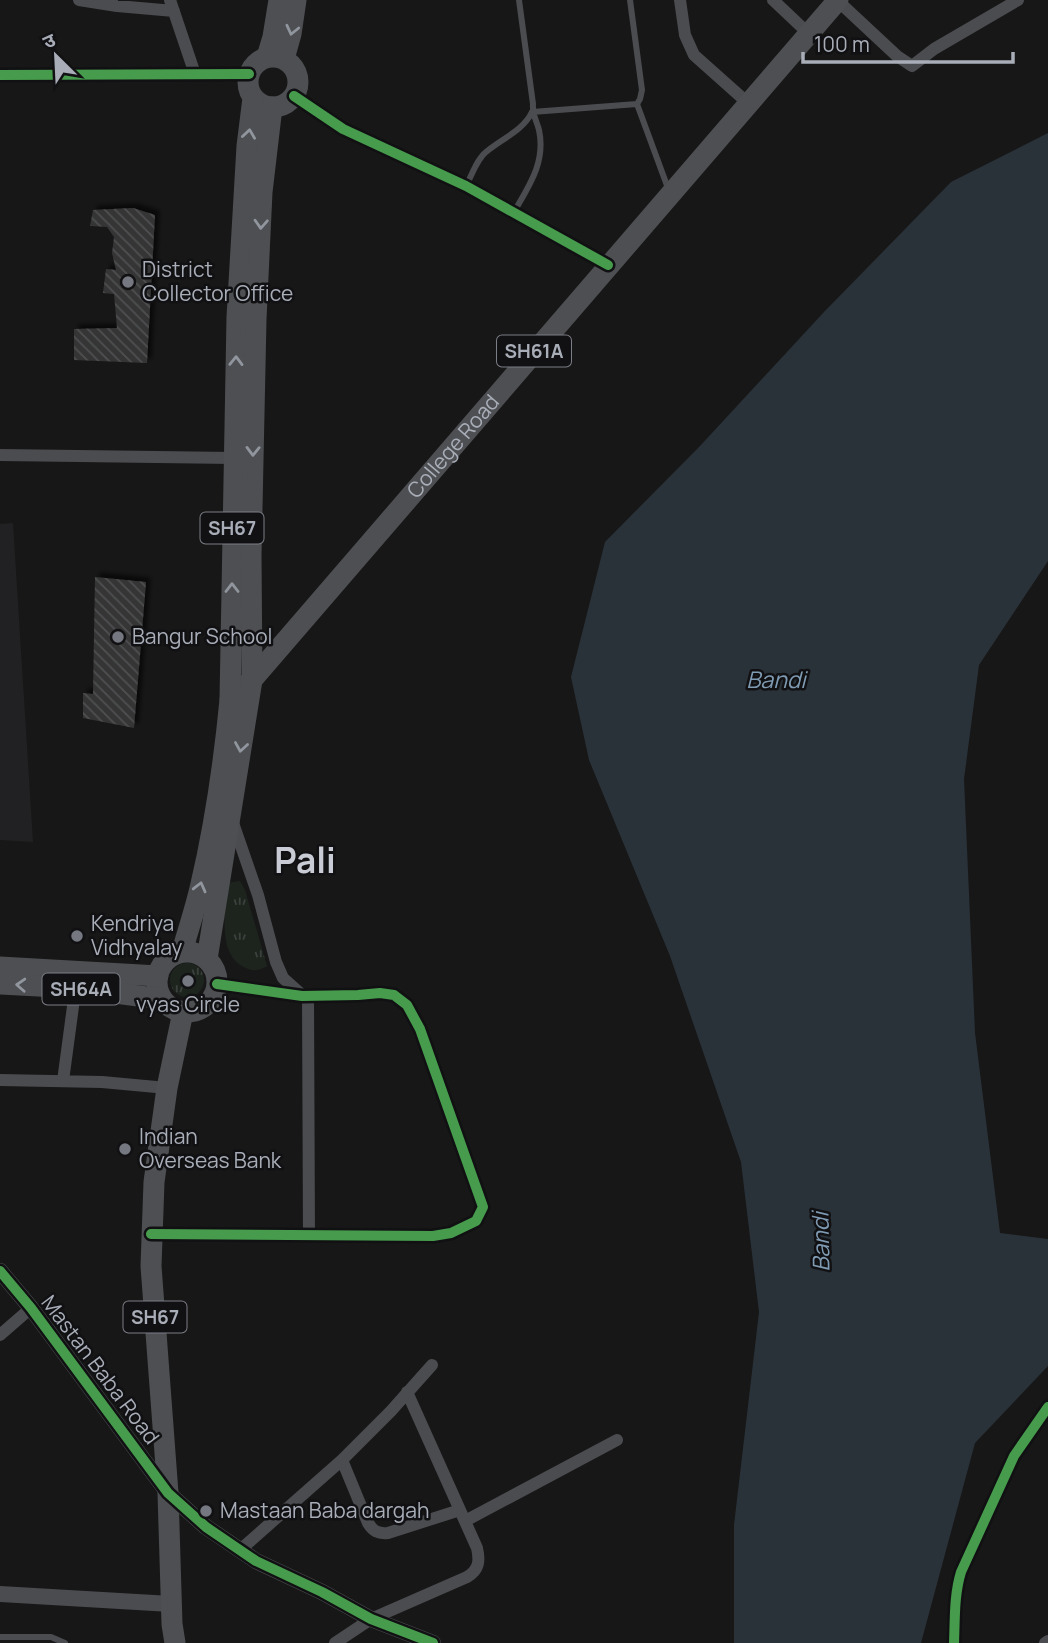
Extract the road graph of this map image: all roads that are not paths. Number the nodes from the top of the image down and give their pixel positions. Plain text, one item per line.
1 (79, 0) edge
2 (279, 0) edge
3 (296, 0) edge
4 (519, 0) edge
5 (630, 0) edge
6 (680, 0) edge
7 (774, 0) edge
8 (837, 0) edge
9 (1018, 0) edge
10 (172, 6) edge
11 (809, 34) junction
12 (275, 58) junction
13 (195, 74) junction
14 (248, 74) junction
15 (0, 75) edge
16 (294, 96) junction
17 (262, 103) junction
18 (749, 103) junction
19 (637, 104) junction
20 (532, 112) junction
21 (466, 186) junction
22 (670, 195) junction
23 (514, 212) junction
24 (608, 265) junction
25 (0, 455) edge
26 (234, 458) junction
27 (252, 680) junction
28 (230, 701) junction
29 (231, 816) junction
30 (182, 952) junction
31 (207, 959) junction
32 (0, 967) edge
33 (158, 976) junction
34 (76, 980) junction
35 (0, 984) edge
36 (217, 984) junction
37 (305, 996) junction
38 (162, 999) junction
39 (183, 1012) junction
40 (0, 1080) edge
41 (63, 1081) junction
42 (167, 1088) junction
43 (151, 1234) junction
44 (309, 1236) junction
45 (0, 1271) edge
46 (31, 1308) junction
47 (0, 1335) edge
48 (432, 1365) dead end
49 (407, 1392) junction
50 (1048, 1407) edge
51 (617, 1440) dead end
52 (342, 1460) junction
53 (168, 1493) junction
54 (462, 1516) junction
55 (240, 1550) junction
56 (0, 1594) edge
57 (371, 1619) junction
58 (171, 1629) edge
59 (0, 1637) edge
60 (65, 1643) edge
61 (335, 1643) edge
62 (433, 1643) edge
63 (954, 1643) edge

1 - 10 street
2 - 12 main road
3 -> 12 main road
4 - 20 lane
5 - 19 lane
6 - 18 street
7 - 11 street
8 - 9 street
8 - 11 main road, College Road / SH61A
10 - 13 street
11 - 18 main road, College Road / SH61A
12 - 14 main road
12 - 16 main road
13 - 14 street
13 - 15 street
14 - 17 main road, SH67
16 - 17 main road
16 - 21 street
26 -> 17 main road, SH67
17 -> 27 main road, SH67
18 - 22 main road, College Road / SH61A
19 - 20 lane
19 - 22 lane
20 - 21 lane
20 - 23 lane
21 - 23 street
22 - 24 main road, College Road / SH61A
23 - 24 street
24 - 27 main road, College Road / SH61A
25 - 26 street
28 -> 26 main road, SH67
27 - 28 main road, College Road / SH61A
27 -> 29 main road, SH67
30 -> 28 main road, SH67
29 - 31 main road, SH67
29 - 37 street
30 - 31 main road
30 - 33 main road, SH67
31 - 36 main road
32 - 34 main road, SH64A
33 - 34 main road, SH64A
33 - 38 main road
34 -> 35 main road, SH64A
34 - 38 main road, SH64A
34 - 41 street
36 - 37 street
36 - 39 main road
37 - 44 street
37 - 44 street
38 - 39 main road
39 - 42 main road, SH67
40 - 41 street
41 - 42 street
42 - 43 main road, SH67
43 - 44 street
43 - 53 main road, SH67
45 - 46 street, Mastan Baba Road
46 - 47 street
46 - 53 street, Mastan Baba Road
48 - 49 street
49 - 52 street
49 - 54 street
50 - 63 street
51 - 54 street
52 - 54 street
52 - 55 street
53 - 55 street, Mastan Baba Road
53 - 58 main road, SH67
54 - 57 street
55 - 57 street, Mastan Baba Road
56 - 58 street
57 - 61 street
57 - 62 street, Mastan Baba Road
59 - 60 lane

